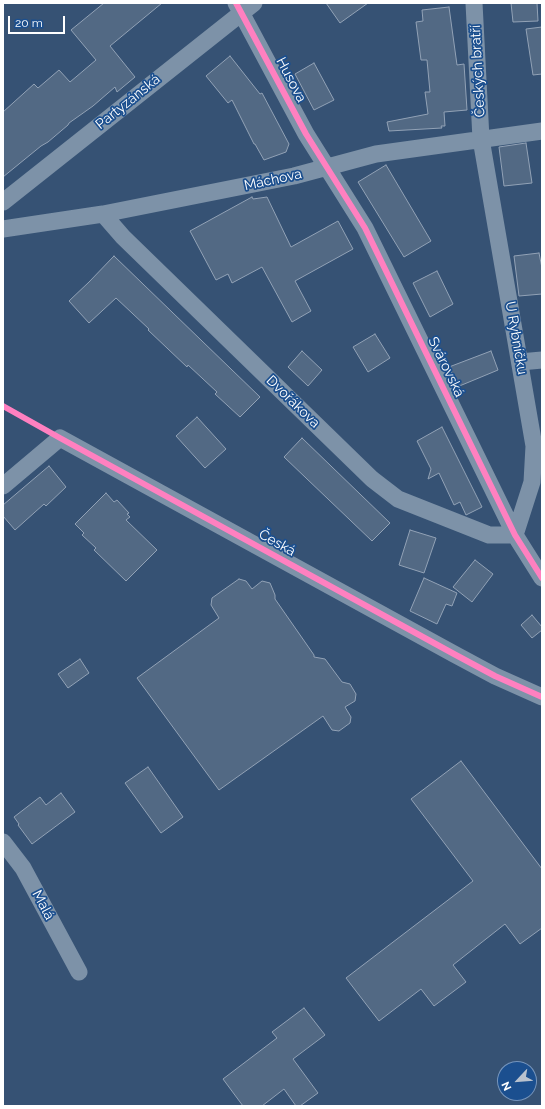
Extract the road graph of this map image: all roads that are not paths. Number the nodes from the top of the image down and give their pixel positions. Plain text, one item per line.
1 (474, 3) edge
2 (244, 6) edge
3 (542, 131) edge
4 (481, 139) junction
5 (327, 167) junction
6 (3, 202) edge
7 (103, 214) junction
8 (3, 229) edge
9 (542, 360) edge
10 (520, 362) junction
11 (3, 486) edge
12 (515, 535) junction
13 (542, 578) edge
14 (542, 698) edge
15 (3, 842) edge
16 (79, 972) dead end

1 - 4 street, Českých bratří
2 - 5 street, Husova
2 - 6 street, Partyzánská
3 - 4 street, Máchova
4 - 5 street, Máchova
4 - 10 street, U Rybníčku
5 - 7 street, Máchova
5 - 12 street, Svárovská
7 - 8 street, Máchova
7 - 12 street, Dvořákova
9 - 10 street
10 - 12 street, U Rybníčku
11 - 14 street, Česká
12 - 13 street, Svárovská
15 - 16 street, Malá

